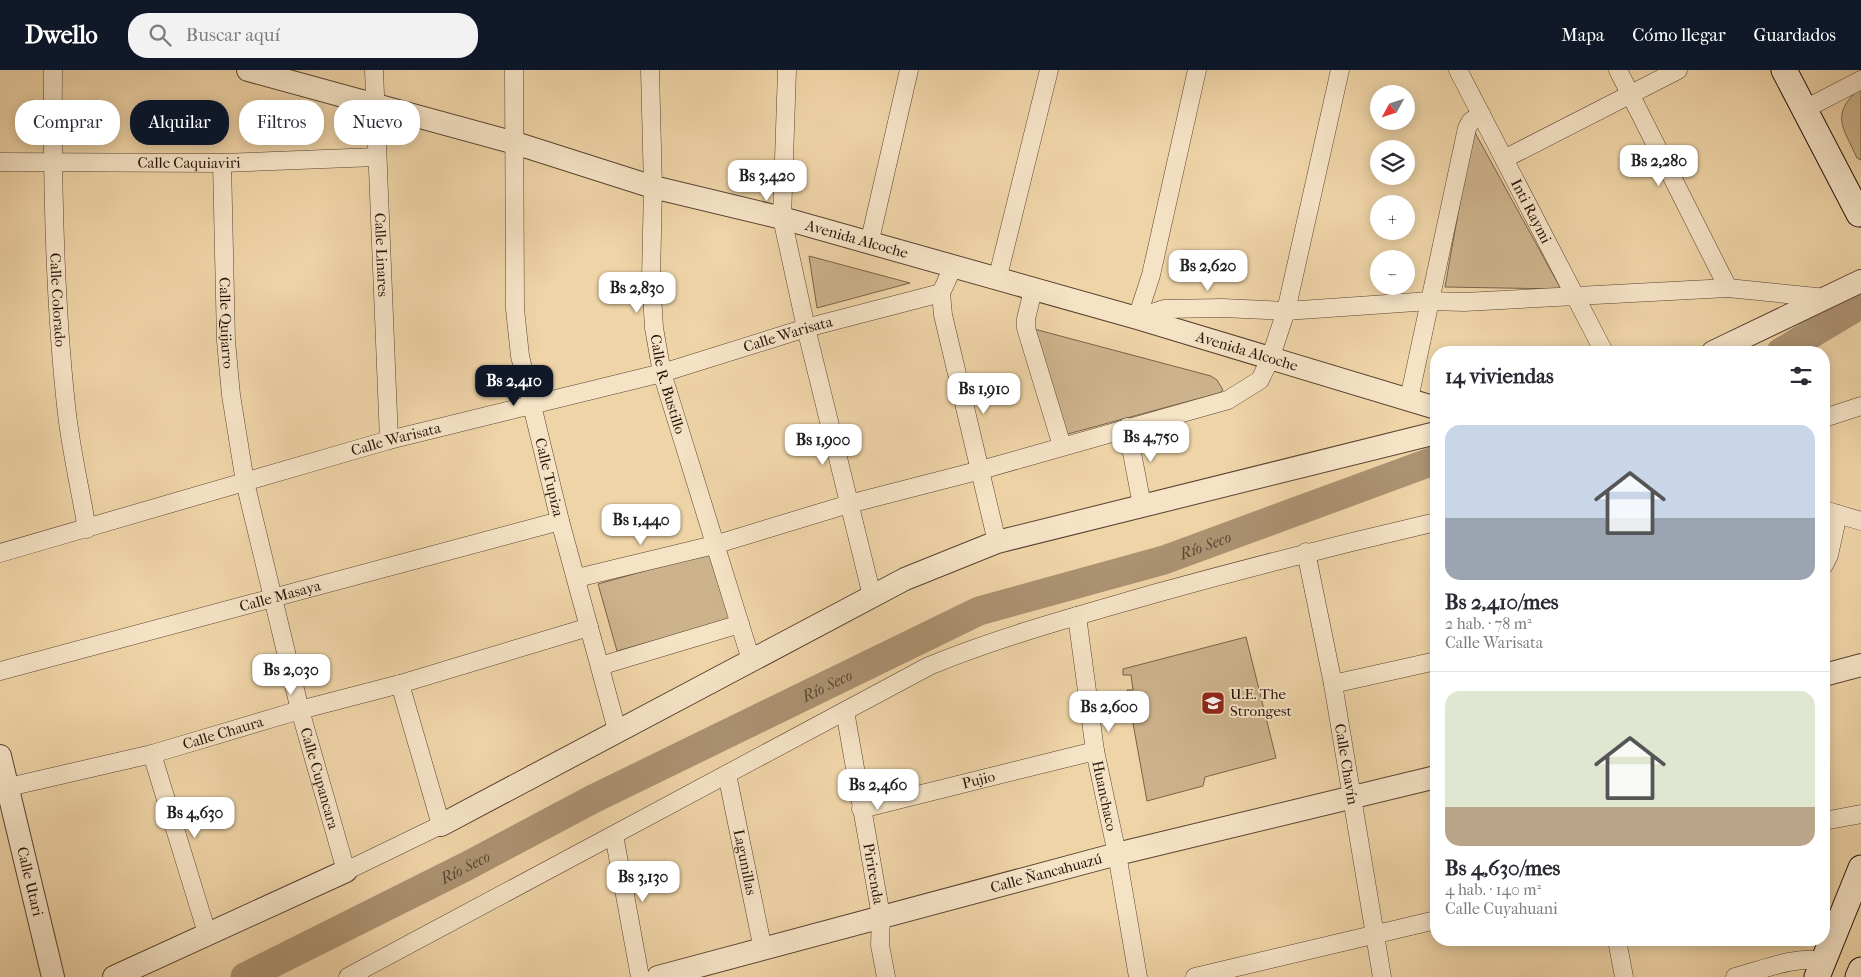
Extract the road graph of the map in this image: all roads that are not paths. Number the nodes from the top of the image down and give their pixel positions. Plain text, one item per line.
1 (53, 70) edge
2 (248, 70) edge
3 (374, 70) edge
4 (514, 70) edge
5 (650, 70) edge
6 (788, 70) edge
7 (910, 70) edge
8 (1049, 70) edge
9 (1197, 70) edge
10 (1340, 70) edge
11 (1458, 70) edge
12 (1618, 70) edge
13 (1678, 70) edge
14 (1784, 70) edge
15 (1861, 80) edge
16 (1631, 95) junction
17 (357, 100) edge
18 (375, 100) edge
19 (1804, 109) junction
20 (1481, 114) junction
21 (420, 117) edge
22 (515, 143) junction
23 (376, 145) edge
24 (376, 157) junction
25 (1504, 159) junction
26 (52, 161) junction
27 (0, 162) edge
28 (222, 163) junction
29 (653, 187) junction
30 (1860, 215) edge
31 (782, 218) junction
32 (869, 244) junction
33 (954, 267) junction
34 (997, 280) junction
35 (1861, 280) edge
36 (1728, 288) junction
37 (1033, 290) junction
38 (941, 293) junction
39 (1574, 296) junction
40 (1826, 298) junction
41 (1430, 302) junction
42 (1286, 311) junction
43 (1137, 318) junction
44 (806, 328) junction
45 (1601, 346) edge
46 (1726, 346) edge
47 (1270, 359) junction
48 (662, 373) junction
49 (1409, 399) junction
50 (531, 406) junction
51 (1430, 406) edge
52 (1861, 406) edge
53 (1830, 416) edge
54 (1127, 427) junction
55 (1430, 434) edge
56 (389, 440) junction
57 (1062, 446) junction
58 (981, 470) junction
59 (245, 482) junction
60 (849, 504) junction
61 (1142, 505) junction
62 (1831, 512) edge
63 (560, 521) junction
64 (1861, 521) edge
65 (1430, 523) edge
66 (87, 529) junction
67 (1830, 534) edge
68 (997, 542) junction
69 (714, 545) junction
70 (1306, 552) junction
71 (0, 553) edge
72 (576, 578) junction
73 (274, 596) junction
74 (872, 596) junction
75 (1077, 616) junction
76 (740, 624) junction
77 (589, 627) junction
78 (751, 660) junction
79 (1430, 662) edge
80 (1861, 665) edge
81 (600, 666) junction
82 (0, 671) edge
83 (1830, 673) edge
84 (400, 684) junction
85 (1333, 684) junction
86 (300, 710) junction
87 (845, 711) junction
88 (617, 730) junction
89 (1096, 751) junction
90 (152, 754) junction
91 (0, 756) edge
92 (727, 774) junction
93 (1430, 778) edge
94 (4, 788) edge
95 (1352, 798) junction
96 (861, 809) junction
97 (1861, 814) edge
98 (1830, 820) edge
99 (441, 825) junction
100 (614, 835) junction
101 (1117, 854) junction
102 (1861, 868) edge
103 (346, 871) junction
104 (881, 916) junction
105 (1430, 921) edge
106 (207, 933) junction
107 (1375, 935) junction
108 (1618, 946) edge
109 (763, 950) junction
110 (1821, 969) edge
111 (1861, 970) edge
112 (352, 976) edge
113 (53, 977) edge
114 (114, 977) edge
115 (640, 977) edge
116 (658, 977) edge
117 (886, 977) edge
118 (1138, 977) edge
119 (1195, 977) edge
120 (1382, 977) edge
121 (1624, 977) edge
122 (1736, 977) edge
123 (1858, 977) edge

1 - 26 street, Calle Colorado
2 - 17 street, Avenida Alcoche
3 - 18 street, Calle Linares
4 - 22 street, Calle Tupiza
5 - 29 street, Calle R. Bustillo
6 - 31 street
7 - 32 street
8 - 34 street
9 - 43 street
10 - 42 street
11 - 20 street, Inti Raymi
12 - 16 street
13 - 16 street
14 - 19 main road
15 - 19 street
16 - 25 street
16 - 36 street
19 - 30 main road
20 - 25 street, Inti Raymi
20 - 41 street
21 - 22 street, Avenida Alcoche
22 - 29 street, Avenida Alcoche
22 - 50 street, Calle Tupiza
23 - 24 street, Calle Linares
24 - 28 street, Calle Caquiaviri
24 - 56 street, Calle Linares
25 - 39 street, Inti Raymi
26 - 27 street, Calle Caquiaviri
26 - 28 street, Calle Caquiaviri
26 - 66 street, Calle Colorado
28 - 59 street, Calle Quijarro
29 - 31 street, Avenida Alcoche
29 - 48 street, Calle R. Bustillo
31 - 32 street, Avenida Alcoche
31 - 44 street
32 - 33 street, Avenida Alcoche
33 - 34 street, Avenida Alcoche
33 - 38 street
34 - 37 street, Avenida Alcoche
35 - 40 street
36 - 39 street
36 - 40 street
37 - 43 street, Avenida Alcoche
37 - 57 street
38 - 44 street, Calle Warisata
38 - 58 street
39 - 41 street
39 - 45 street, Inti Raymi
40 - 46 street
41 - 42 street
41 - 49 street
42 - 43 street
42 - 47 street
43 - 47 street, Avenida Alcoche
44 - 48 street, Calle Warisata
44 - 60 street
47 - 49 street, Avenida Alcoche
47 - 54 street
48 - 50 street, Calle Warisata
48 - 69 street, Calle R. Bustillo
49 - 51 street, Avenida Alcoche
50 - 56 street, Calle Warisata
50 - 63 street, Calle Tupiza
52 - 53 street
54 - 57 street
54 - 61 street
55 - 61 street
56 - 59 street, Calle Warisata
57 - 58 street
58 - 60 street
58 - 68 street
59 - 66 street, Calle Warisata
59 - 73 street, Calle Cupancara
60 - 69 street
60 - 74 street
61 - 68 street
62 - 64 street
62 - 67 street
63 - 72 street, Calle Tupiza
63 - 73 street, Calle Masaya
65 - 70 street
66 - 71 street, Calle Warisata
68 - 74 street
69 - 72 street
69 - 76 street, Calle R. Bustillo
70 - 75 street
70 - 85 street, Calle Chavín
72 - 77 street, Calle Tupiza
73 - 82 street, Calle Masaya
73 - 86 street, Calle Cupancara
74 - 78 street
75 - 87 street
75 - 89 street, Huanchaco
76 - 78 street, Calle R. Bustillo
76 - 81 street
77 - 81 street, Calle Tupiza
77 - 84 street, Calle Chaura
78 - 88 street
79 - 85 street
80 - 83 street
81 - 88 street, Calle Tupiza
84 - 86 street, Calle Chaura
84 - 99 street
85 - 95 street, Calle Chavín
86 - 90 street, Calle Chaura
86 - 103 street, Calle Cupancara
87 - 92 street
87 - 96 street, Pirirenda
88 - 99 street
89 - 96 street, Pujio
89 - 101 street, Huanchaco
90 - 94 street, Calle Chaura
90 - 106 street
91 - 94 street, Calle Utari
92 - 100 street
92 - 109 street, Lagunillas
93 - 95 street, Calle Ñancahuazú
94 - 113 street, Calle Utari
95 - 101 street, Calle Ñancahuazú
95 - 107 street, Calle Chavín
96 - 104 street, Pirirenda
97 - 98 street
99 - 103 street
100 - 112 street
100 - 115 street
101 - 104 street, Calle Ñancahuazú
101 - 118 street, Huanchaco
102 - 110 main road
103 - 106 street
104 - 109 street, Calle Ñancahuazú
104 - 117 street, Pirirenda
105 - 107 street
106 - 114 street
107 - 119 street
107 - 120 street, Calle Chavín
108 - 121 street
109 - 116 street, Calle Ñancahuazú
110 - 122 street
111 - 123 main road

